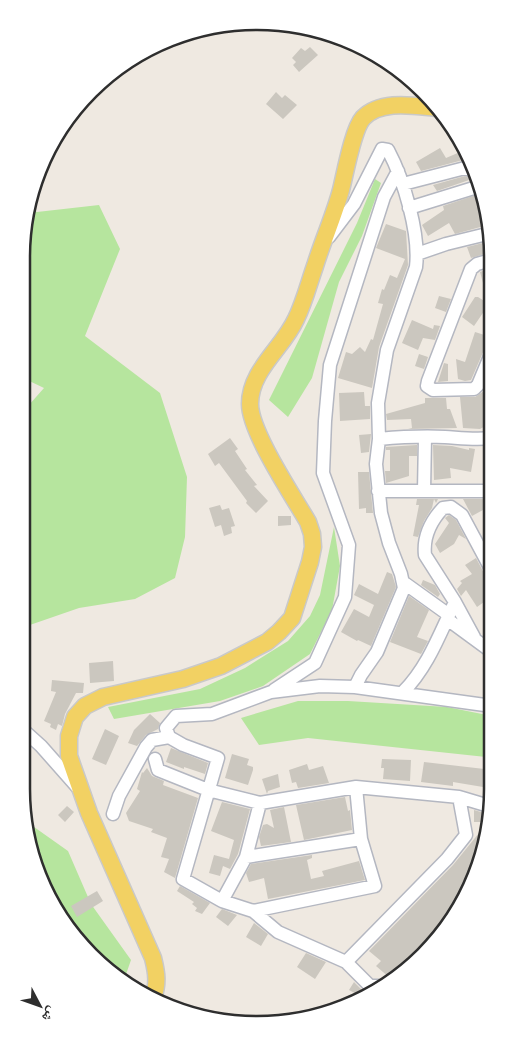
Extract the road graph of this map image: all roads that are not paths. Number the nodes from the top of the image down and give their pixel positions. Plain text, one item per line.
1 (428, 107) edge
2 (466, 168) edge
3 (398, 171) junction
4 (403, 184) junction
5 (473, 188) edge
6 (409, 208) junction
7 (483, 235) edge
8 (321, 249) junction
9 (418, 254) junction
10 (484, 262) edge
11 (484, 371) edge
12 (426, 437) junction
13 (378, 439) junction
14 (484, 439) edge
15 (378, 491) junction
16 (424, 491) junction
17 (484, 491) edge
18 (484, 556) edge
19 (403, 582) junction
20 (455, 602) junction
21 (448, 617) junction
22 (474, 637) junction
23 (484, 645) edge
24 (355, 686) junction
25 (271, 692) junction
26 (403, 692) junction
27 (484, 705) edge
28 (30, 736) edge
29 (169, 737) junction
30 (138, 763) junction
31 (356, 787) junction
32 (208, 790) junction
33 (82, 793) junction
34 (459, 797) junction
35 (260, 803) junction
36 (484, 804) edge
37 (113, 814) dead end
38 (361, 839) junction
39 (246, 857) junction
40 (222, 901) junction
41 (253, 912) junction
42 (346, 962) junction
43 (370, 986) edge
44 (155, 992) edge

1 - 8 main road
2 - 4 street
3 - 4 street
3 - 8 street
3 - 25 street
4 - 6 street
5 - 6 street
6 - 9 street
7 - 9 street
8 - 33 main road
9 - 13 street
10 - 11 street
12 - 13 street
12 - 14 street
12 - 16 street
13 - 15 street
15 - 16 street
15 - 19 street
16 - 17 street
18 - 20 street
19 - 21 street
19 - 24 street
20 - 21 street
20 - 22 street
21 - 22 street
21 - 26 street
22 - 23 street
24 - 25 street
24 - 26 street
25 - 29 street
26 - 27 street
28 - 33 street
29 - 30 street
29 - 32 street
30 - 32 street
30 - 37 street
31 - 34 street
31 - 35 street
31 - 38 street
32 - 35 street
32 - 40 street
33 - 44 main road
34 - 36 street
34 - 42 street
35 - 39 street
38 - 39 street
38 - 41 street
39 - 40 street
40 - 41 street
41 - 42 street
42 - 43 street

